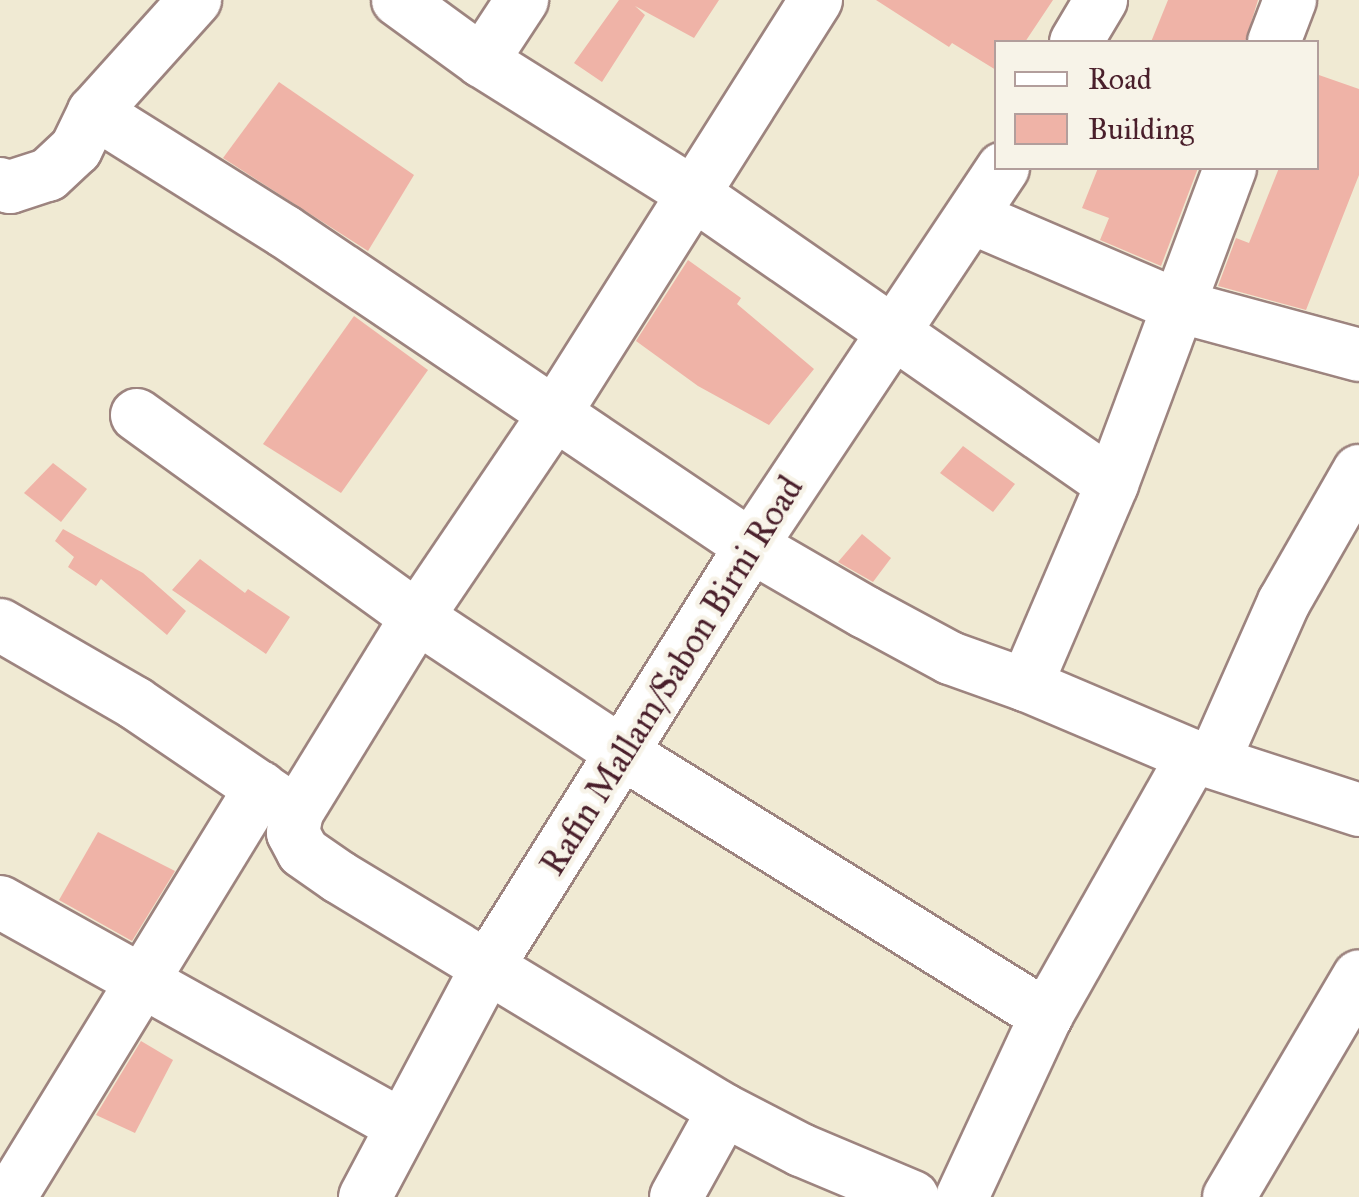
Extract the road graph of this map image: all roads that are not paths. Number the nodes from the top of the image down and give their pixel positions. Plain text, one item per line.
1 (196, 0) edge
2 (398, 0) edge
3 (522, 0) edge
4 (816, 0) edge
5 (1101, 0) edge
6 (1290, 0) edge
7 (1077, 40) edge
8 (1275, 40) edge
9 (482, 61) junction
10 (94, 112) junction
11 (1001, 170) edge
12 (1229, 170) edge
13 (0, 184) edge
14 (691, 192) junction
15 (973, 218) junction
16 (1181, 308) junction
17 (894, 333) junction
18 (1359, 355) edge
19 (136, 415) dead end
20 (554, 415) junction
21 (1359, 471) edge
22 (1112, 484) junction
23 (751, 546) junction
24 (418, 617) junction
25 (0, 625) edge
26 (1026, 685) junction
27 (624, 754) junction
28 (1203, 759) junction
29 (278, 800) junction
30 (1359, 810) edge
31 (0, 902) edge
32 (486, 969) junction
33 (1359, 976) edge
34 (144, 979) junction
35 (1046, 1016) junction
36 (724, 1110) junction
37 (402, 1126) junction
38 (14, 1190) edge
39 (364, 1197) edge
40 (676, 1197) edge
41 (914, 1197) edge
42 (962, 1197) edge
43 (1229, 1197) edge

1 - 10 street
2 - 9 street
3 - 9 street
4 - 14 street
5 - 7 street
6 - 8 street
9 - 14 street
10 - 13 street
10 - 20 street
11 - 15 street, Rafin Mallam/Sabon Birni Road
12 - 16 street
14 - 17 street
14 - 20 street
15 - 16 street
15 - 17 street, Rafin Mallam/Sabon Birni Road
16 - 18 street
16 - 22 street
17 - 22 street
17 - 23 street, Rafin Mallam/Sabon Birni Road
19 - 24 street
20 - 23 street
20 - 24 street
21 - 28 street
22 - 26 street
23 - 26 street
23 - 27 street, Rafin Mallam/Sabon Birni Road
24 - 27 street
24 - 29 street
25 - 29 street
26 - 28 street
27 - 32 street, Rafin Mallam/Sabon Birni Road
27 - 35 street
28 - 30 street
28 - 35 street
29 - 32 street
29 - 34 street
31 - 34 street
32 - 36 street
32 - 37 street, Rafin Mallam/Sabon Birni Road
33 - 43 street
34 - 37 street
34 - 38 street
35 - 42 street
36 - 40 street
36 - 41 street
37 - 39 street, Rafin Mallam/Sabon Birni Road

